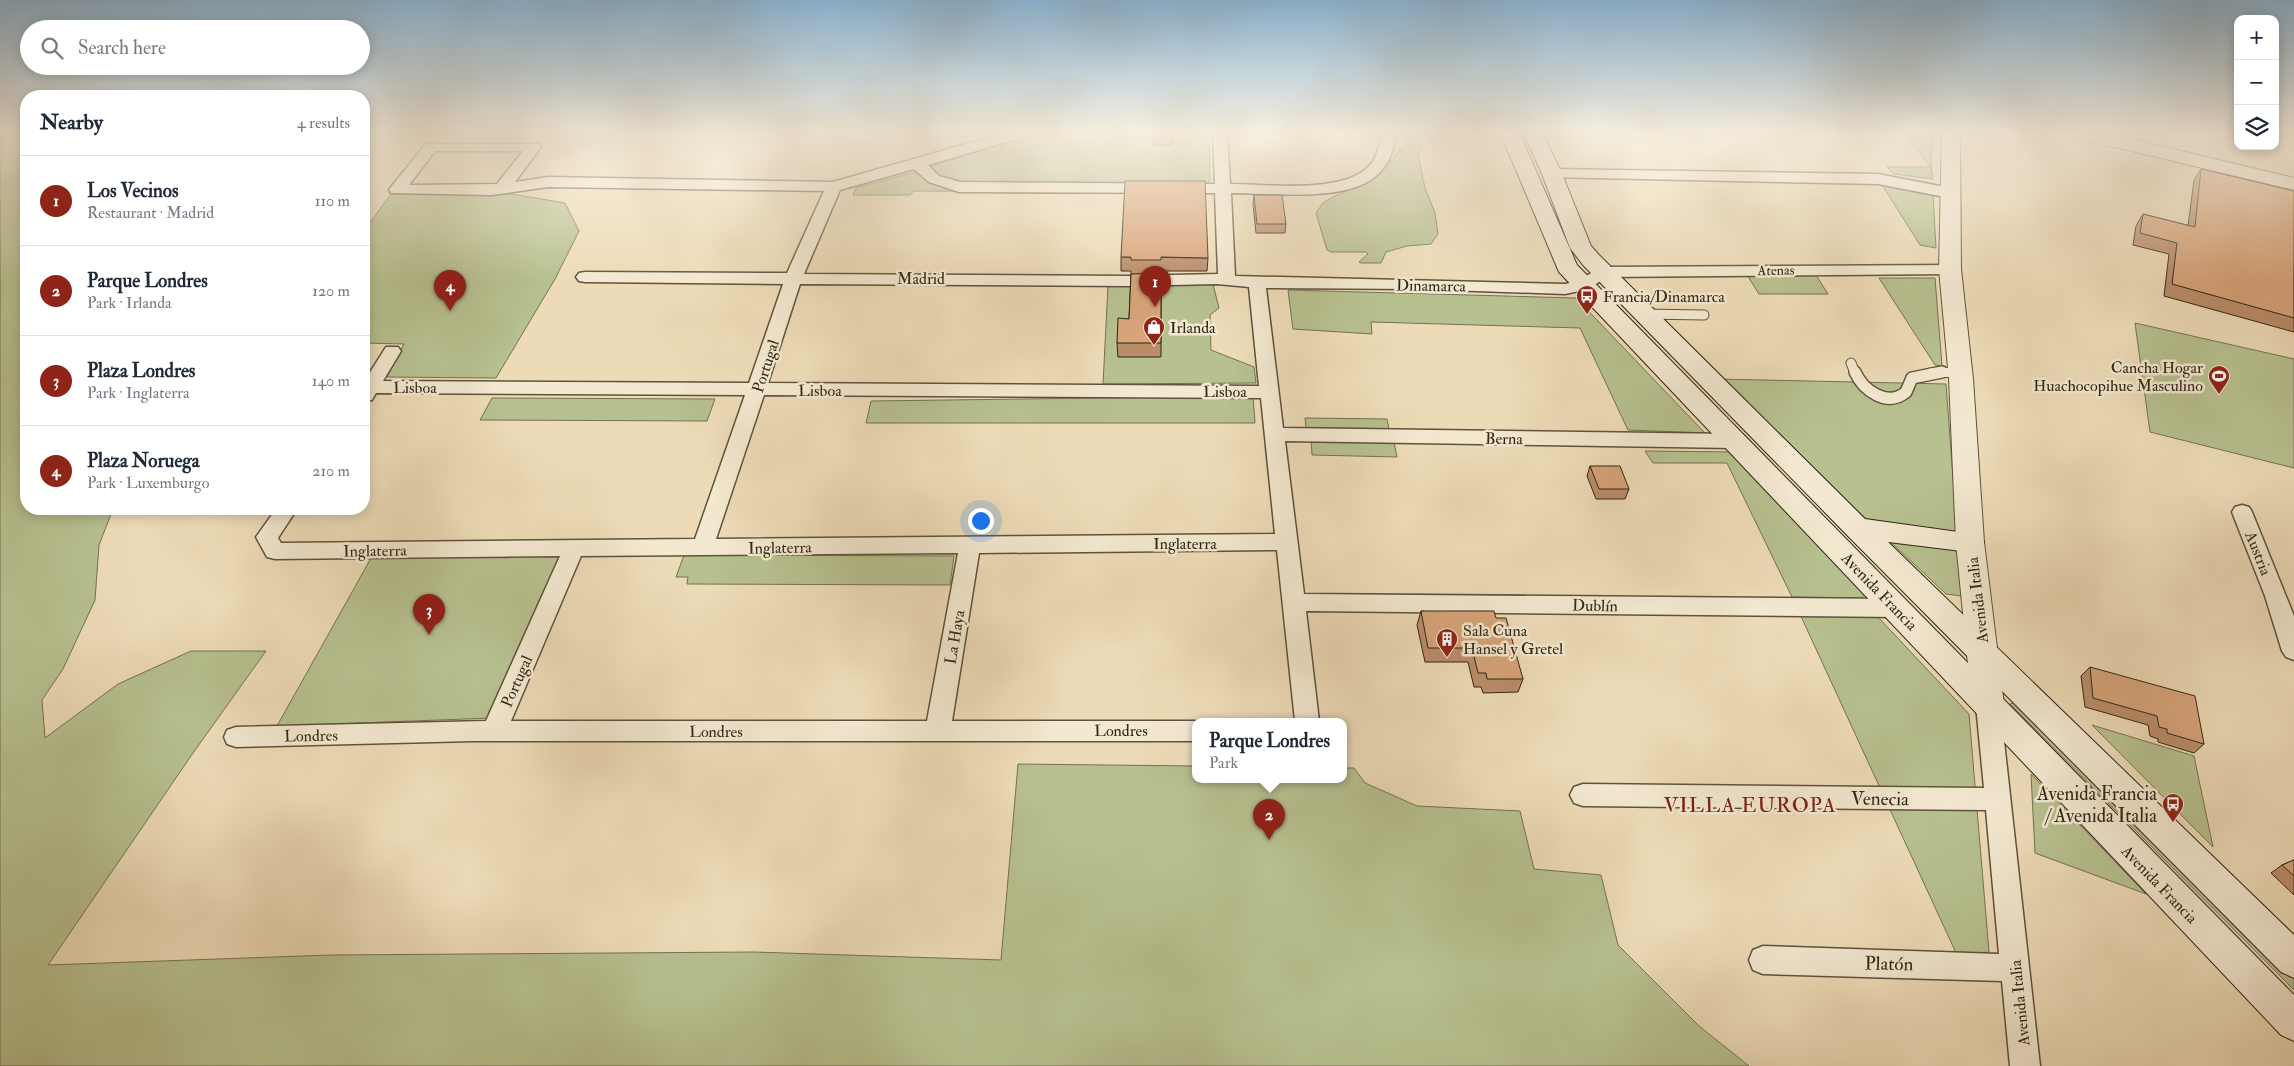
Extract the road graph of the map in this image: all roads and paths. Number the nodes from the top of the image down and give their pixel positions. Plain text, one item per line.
1 (404, 182) edge
2 (507, 182) edge
3 (853, 182) edge
4 (943, 182) edge
5 (1223, 182) edge
6 (1356, 182) edge
7 (1530, 182) edge
8 (1555, 182) edge
9 (1892, 182) edge
10 (1950, 182) edge
11 (834, 187) junction
12 (502, 188) junction
13 (1223, 188) junction
14 (1950, 193) junction
15 (1950, 269) junction
16 (585, 277) dead end
17 (794, 277) junction
18 (1592, 278) junction
19 (1227, 280) junction
20 (1257, 283) junction
21 (1642, 314) junction
22 (1704, 315) dead end
23 (392, 351) dead end
24 (1851, 363) dead end
25 (1961, 372) junction
26 (370, 387) edge
27 (757, 389) junction
28 (370, 392) edge
29 (1269, 392) junction
30 (1275, 434) junction
31 (1734, 440) junction
32 (2242, 512) dead end
33 (282, 515) edge
34 (1856, 528) junction
35 (1286, 542) junction
36 (1970, 542) junction
37 (970, 545) junction
38 (702, 547) junction
39 (574, 548) junction
40 (2285, 598) edge
41 (1294, 602) junction
42 (1896, 608) junction
43 (2294, 651) edge
44 (1984, 653) junction
45 (1988, 705) junction
46 (1307, 718) edge
47 (938, 730) junction
48 (494, 731) junction
49 (1192, 731) edge
50 (236, 736) dead end
51 (1584, 795) dead end
52 (1998, 799) junction
53 (1763, 960) dead end
54 (2294, 960) edge
55 (2015, 968) junction
56 (2294, 1022) edge
57 (2025, 1066) edge

1 - 12 street
2 - 12 street
3 - 11 street
4 - 13 street
5 - 13 street
6 - 13 street
7 - 18 main road, Avenida Francia
8 - 18 main road, Avenida Francia
9 - 14 street
10 - 14 main road, Avenida Italia
11 - 12 street
11 - 17 street, Portugal
13 - 19 street
14 - 15 main road, Avenida Italia
15 - 18 street, Atenas
15 - 25 main road, Avenida Italia
16 - 17 street, Madrid
17 - 19 street, Madrid
17 - 27 street, Portugal
18 - 20 street, Dinamarca
18 - 21 main road, Avenida Francia
18 - 31 main road, Avenida Francia
19 - 20 street, Madrid
20 - 29 street
21 - 22 lane
21 - 34 main road, Avenida Francia
23 - 26 street
24 - 25 lane
25 - 36 main road, Avenida Italia
27 - 28 street, Lisboa
27 - 29 street, Lisboa
27 - 38 street, Portugal
29 - 30 street
30 - 31 street, Berna
30 - 35 street
31 - 42 main road, Avenida Francia
32 - 40 street, Austria
33 - 39 street, Inglaterra
34 - 36 main road
34 - 44 main road, Avenida Francia
35 - 37 street, Inglaterra
35 - 41 street
36 - 44 main road, Avenida Italia
37 - 38 street, Inglaterra
37 - 47 street, La Haya
38 - 39 street, Inglaterra
39 - 48 street, Portugal
40 - 43 street, Austria
41 - 42 street, Dublín
41 - 46 street
42 - 45 main road, Avenida Francia
44 - 45 main road, Avenida Italia
44 - 54 main road, Avenida Francia
45 - 52 street, Avenida Italia
45 - 56 main road, Avenida Francia
47 - 48 street, Londres
47 - 49 street, Londres
48 - 50 street, Londres
51 - 52 street, Venecia
52 - 55 street, Avenida Italia
53 - 55 street, Platón
55 - 57 street, Avenida Italia

